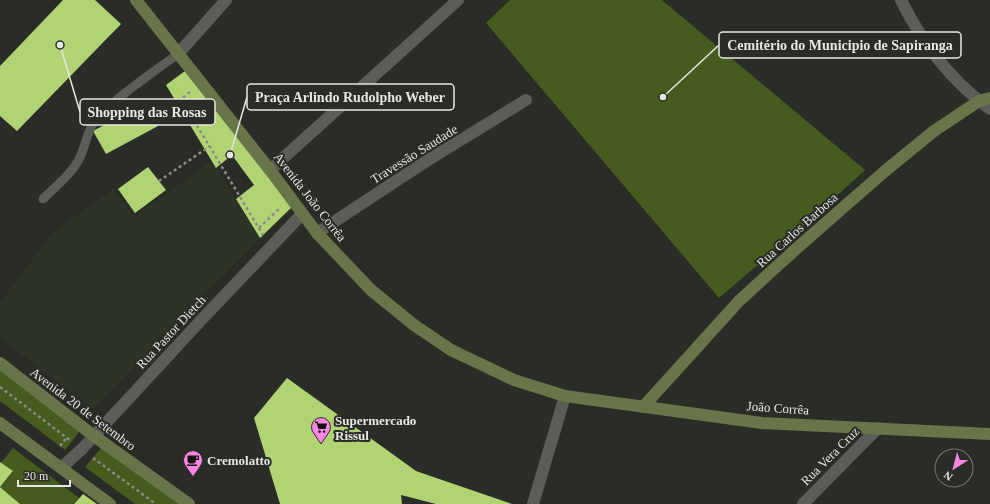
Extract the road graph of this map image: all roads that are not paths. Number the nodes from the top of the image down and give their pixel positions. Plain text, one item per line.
1 (136, 0) edge
2 (226, 0) edge
3 (458, 0) edge
4 (901, 0) edge
5 (178, 54) junction
6 (984, 99) edge
7 (526, 100) dead end
8 (990, 110) edge
9 (270, 170) junction
10 (43, 199) dead end
11 (302, 214) junction
12 (317, 233) junction
13 (0, 363) edge
14 (565, 396) junction
15 (643, 407) junction
16 (0, 423) edge
17 (878, 428) junction
18 (990, 434) edge
19 (94, 436) junction
20 (61, 468) junction
21 (110, 504) edge
22 (188, 504) edge
23 (534, 504) edge
24 (803, 504) edge

1 - 5 main road, Avenida João Corrêa
2 - 5 street
3 - 9 street
4 - 6 street
5 - 9 main road, Avenida João Corrêa
5 - 10 lane
6 - 8 street
6 - 15 main road, Rua Carlos Barbosa
7 - 12 street, Travessão Saudade
9 - 11 main road, Avenida João Corrêa
11 - 12 main road, Avenida João Corrêa
11 - 19 street, Rua Pastor Dietch
12 - 14 main road, Avenida João Corrêa
13 - 19 main road, Avenida 20 de Setembro
14 - 15 main road, João Corrêa
14 - 23 street
15 - 17 main road, João Corrêa
16 - 20 main road
17 - 18 main road, João Corrêa
17 - 24 street, Rua Vera Cruz
19 - 20 street, Rua Pastor Dietch
19 - 22 main road, Avenida 20 de Setembro
20 - 21 main road

